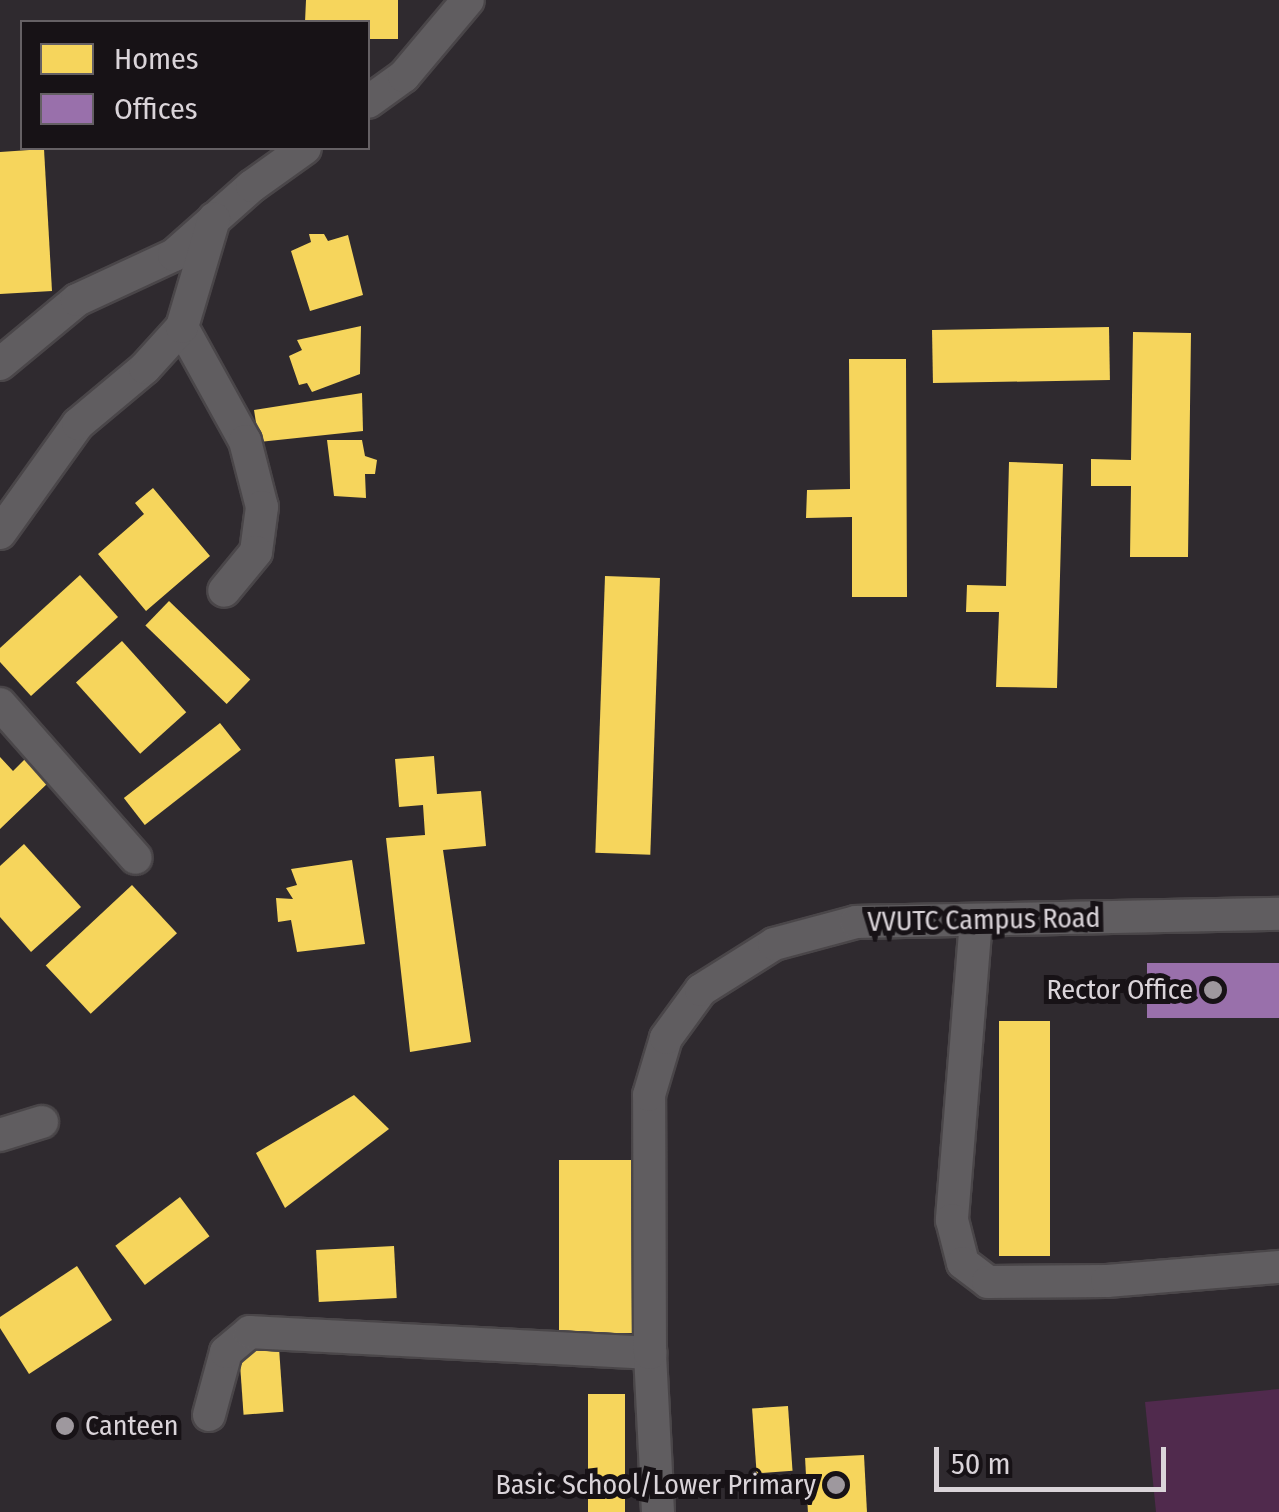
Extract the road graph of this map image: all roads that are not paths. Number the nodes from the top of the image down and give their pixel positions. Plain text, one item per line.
1 (468, 0) edge
2 (370, 101) edge
3 (302, 150) edge
4 (214, 220) junction
5 (182, 328) junction
6 (0, 364) edge
7 (0, 533) edge
8 (224, 591) dead end
9 (0, 704) edge
10 (136, 858) dead end
11 (1279, 914) edge
12 (976, 920) junction
13 (42, 1122) dead end
14 (0, 1135) edge
15 (1279, 1267) edge
16 (650, 1353) junction
17 (209, 1415) dead end
18 (658, 1512) edge

1 - 2 street
3 - 4 street
4 - 5 street
4 - 6 street
5 - 7 street
5 - 8 street
9 - 10 street
11 - 12 street, VVUTC Campus Road
12 - 15 street
12 - 16 street, VVUTC Campus Road
13 - 14 street
16 - 17 street
16 - 18 street, VVUTC Campus Road

